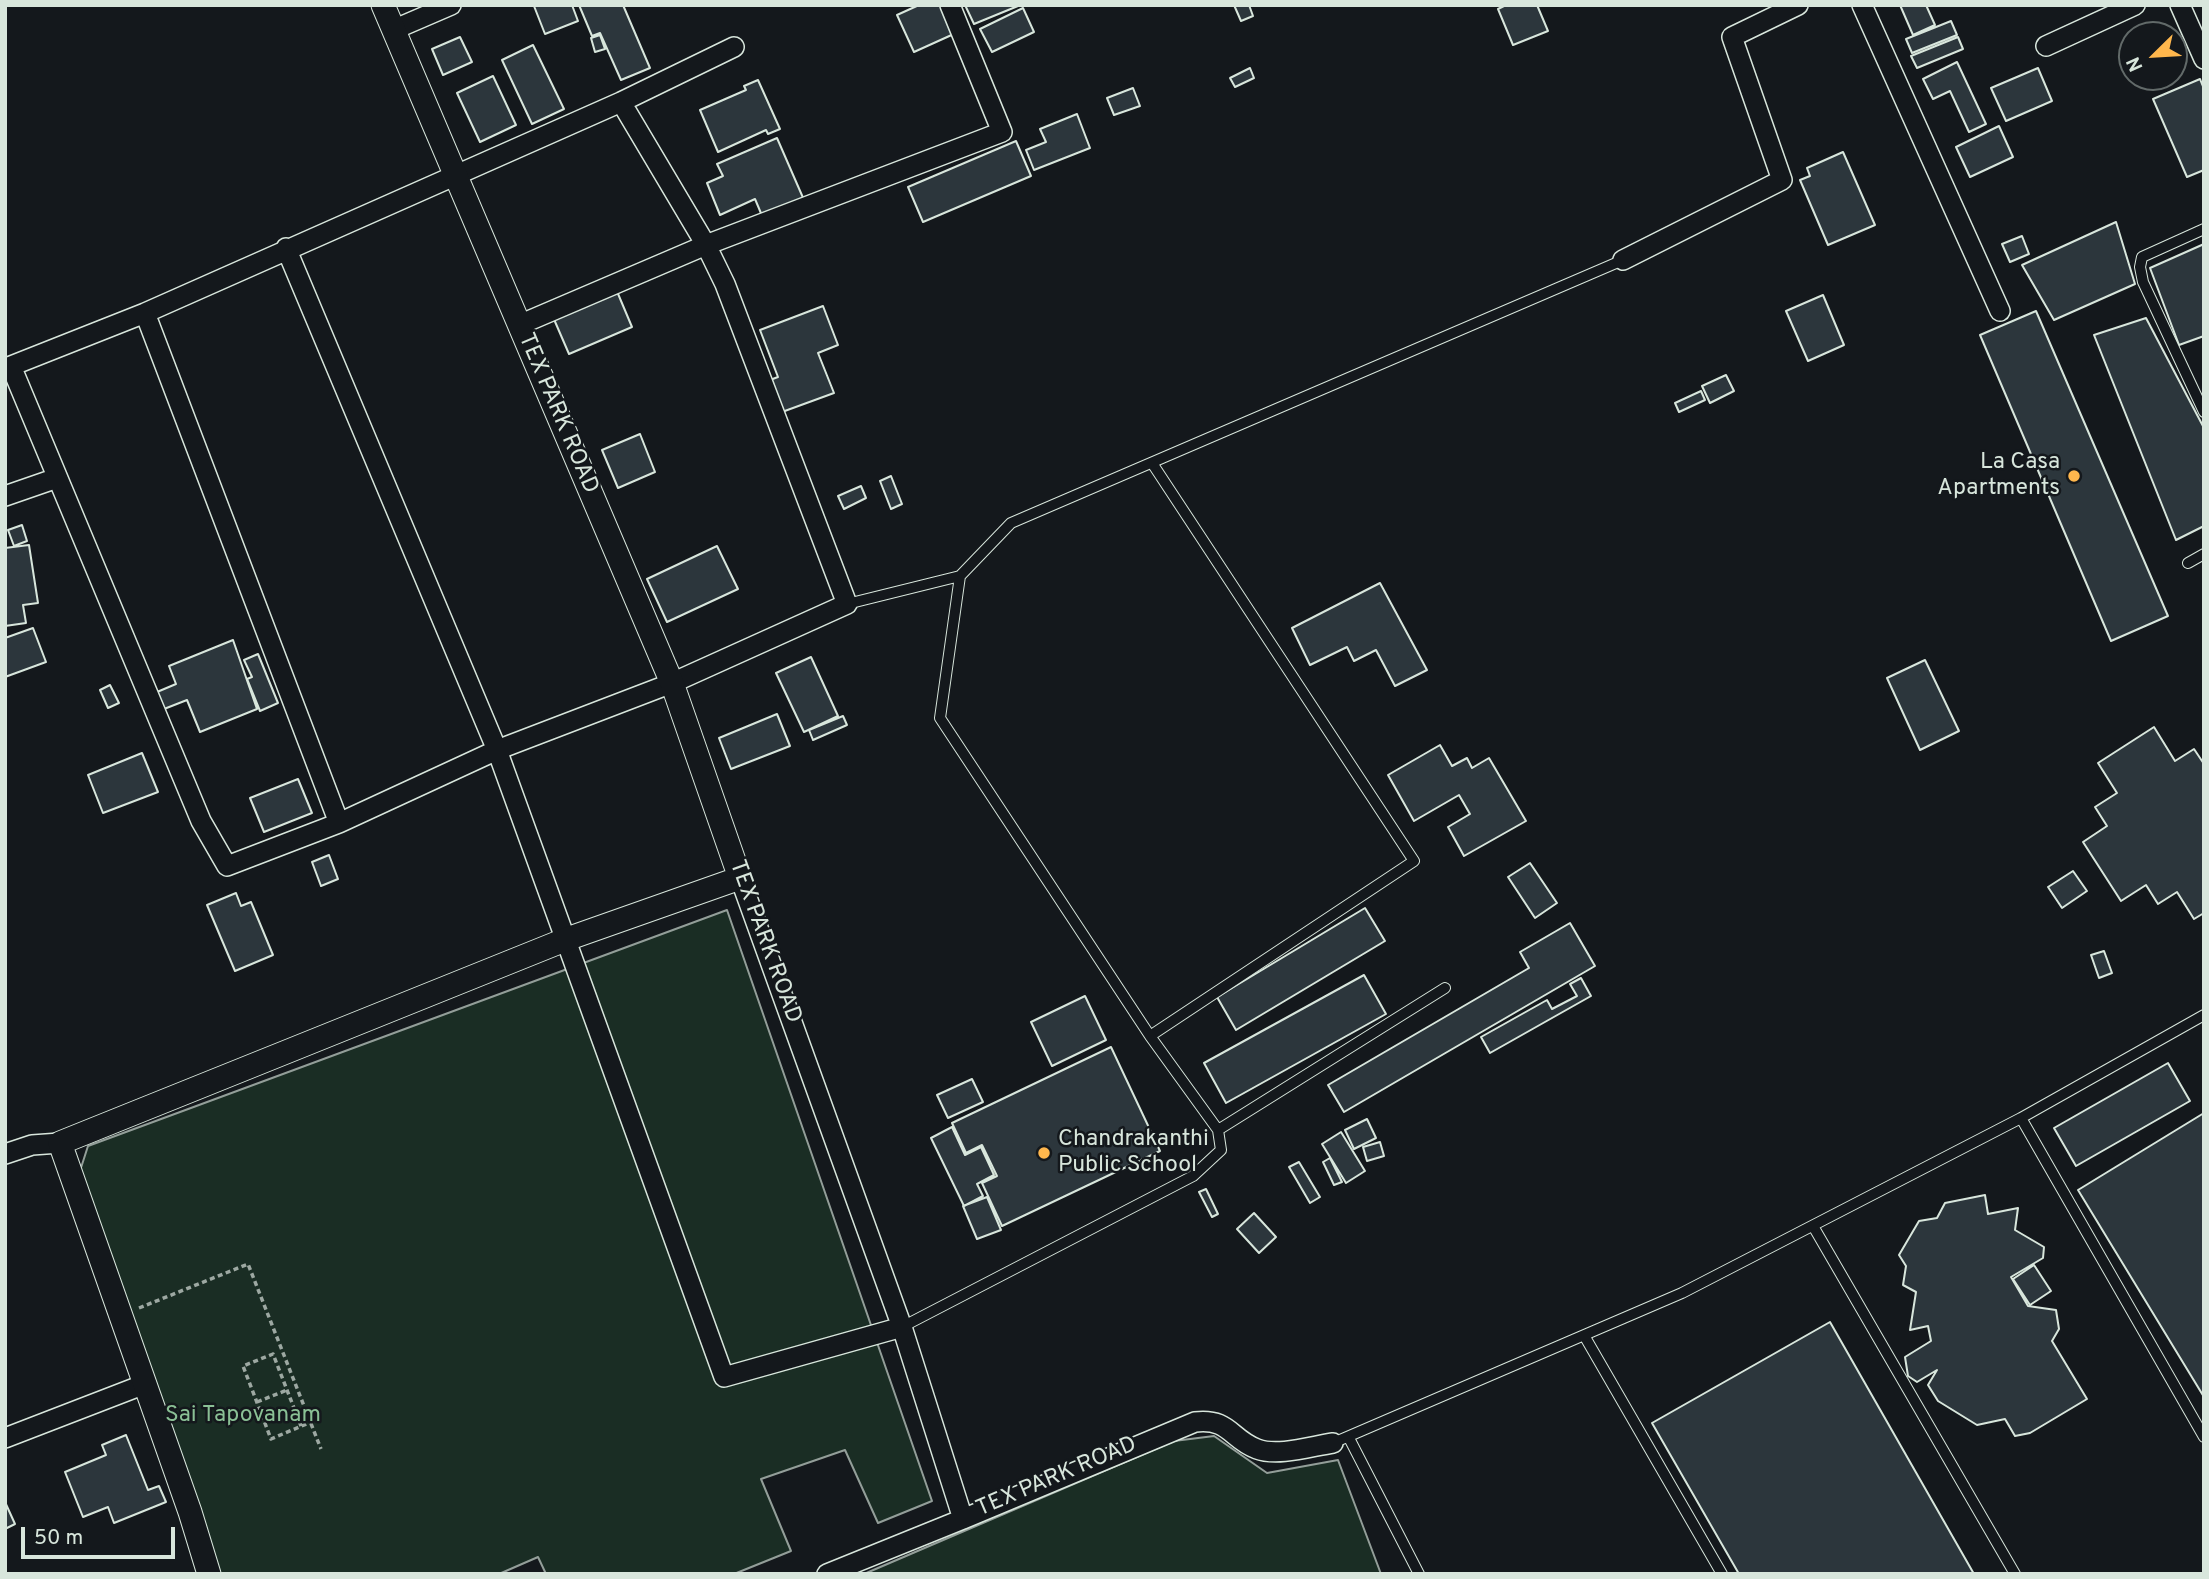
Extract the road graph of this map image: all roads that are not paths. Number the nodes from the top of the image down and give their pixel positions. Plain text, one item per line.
1 (383, 5) edge
2 (451, 5) edge
3 (950, 5) edge
4 (1798, 5) edge
5 (1862, 5) edge
6 (2135, 5) edge
7 (2180, 5) edge
8 (393, 30) junction
9 (2046, 46) dead end
10 (734, 47) dead end
11 (2204, 59) edge
12 (621, 103) junction
13 (456, 174) junction
14 (2204, 229) edge
15 (706, 245) junction
16 (286, 248) junction
17 (1623, 260) joint
18 (2000, 312) dead end
19 (145, 313) junction
20 (519, 325) junction
21 (8, 367) edge
22 (2204, 412) edge
23 (1152, 463) junction
24 (57, 478) junction
25 (5, 496) edge
26 (2204, 554) edge
27 (2188, 563) dead end
28 (960, 576) junction
29 (848, 604) junction
30 (672, 683) junction
31 (497, 750) junction
32 (340, 823) junction
33 (740, 878) junction
34 (567, 939) junction
35 (1445, 988) dead end
36 (2204, 1015) edge
37 (1150, 1037) junction
38 (2021, 1118) junction
39 (1218, 1130) junction
40 (60, 1143) junction
41 (5, 1154) edge
42 (1813, 1226) junction
43 (902, 1327) junction
44 (1585, 1337) junction
45 (145, 1384) junction
46 (6, 1435) edge
47 (2204, 1437) edge
48 (1341, 1441) junction
49 (963, 1519) junction
50 (209, 1574) edge
51 (827, 1574) edge
52 (1419, 1574) edge
53 (1722, 1574) edge
54 (2015, 1574) edge

1 - 8 street, TEX PARK ROAD
2 - 8 street
3 - 15 street
4 - 17 street
5 - 18 street
6 - 9 street
7 - 11 street
8 - 13 street, TEX PARK ROAD
10 - 12 street
12 - 13 street
12 - 15 street
13 - 16 street
13 - 20 street, TEX PARK ROAD
14 - 22 lane
15 - 20 street
15 - 29 street
16 - 19 street
16 - 31 street
17 - 23 lane
19 - 21 street
19 - 32 street
20 - 30 street, TEX PARK ROAD
21 - 24 street
23 - 28 lane
23 - 37 lane
24 - 25 street
24 - 32 street
26 - 27 lane
28 - 29 lane
28 - 37 lane
29 - 30 street
30 - 31 street
30 - 33 street, TEX PARK ROAD
31 - 32 street
31 - 34 street
33 - 34 street
33 - 43 street, TEX PARK ROAD
34 - 40 street
34 - 43 street
35 - 39 lane
36 - 38 lane
37 - 39 lane
38 - 42 lane
38 - 47 lane
39 - 43 lane
40 - 41 street
40 - 45 street
42 - 44 lane
42 - 54 lane
43 - 49 street, TEX PARK ROAD
44 - 48 lane
44 - 53 lane
45 - 46 street
45 - 50 street
48 - 49 street, TEX PARK ROAD
48 - 52 lane
49 - 51 street

